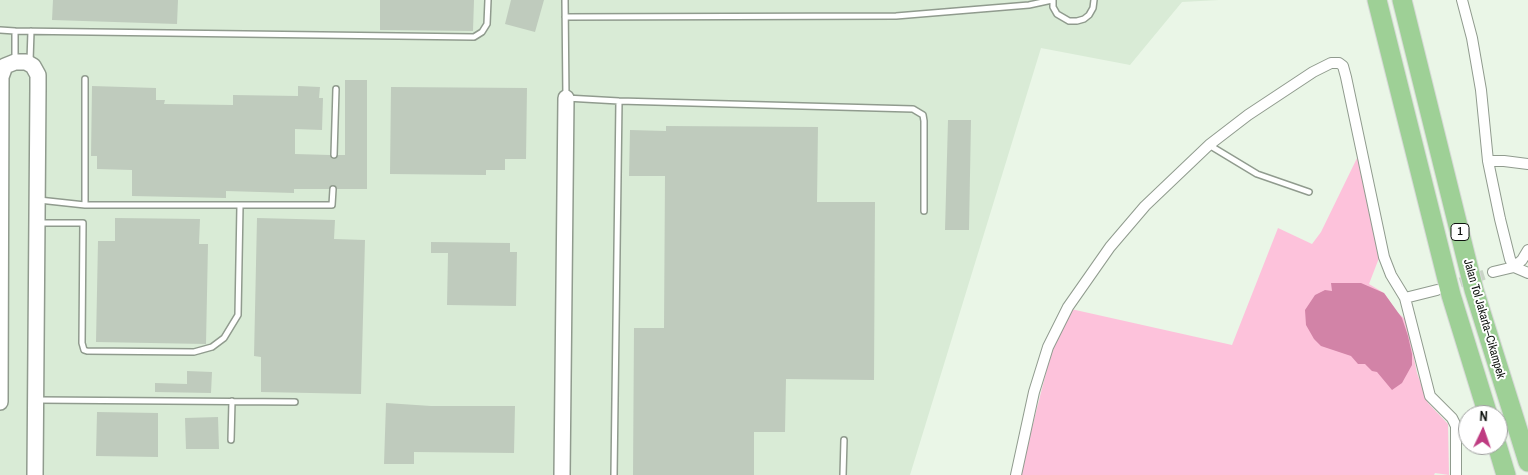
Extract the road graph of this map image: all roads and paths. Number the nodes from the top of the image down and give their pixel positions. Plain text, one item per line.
1 (488, 0) edge
2 (565, 0) edge
3 (1053, 0) edge
4 (1094, 0) edge
5 (1377, 0) edge
6 (1402, 0) edge
7 (1462, 0) edge
8 (566, 17) junction
9 (0, 30) edge
10 (15, 31) junction
11 (31, 31) junction
12 (22, 63) junction
13 (85, 79) dead end
14 (336, 89) dead end
15 (566, 98) junction
16 (619, 101) junction
17 (1209, 145) junction
18 (334, 155) dead end
19 (1488, 161) junction
20 (1528, 164) edge
21 (333, 189) dead end
22 (1309, 192) dead end
23 (38, 200) junction
24 (85, 205) junction
25 (240, 206) junction
26 (924, 212) dead end
27 (36, 223) junction
28 (1528, 250) edge
29 (1514, 267) junction
30 (1493, 272) tunnel mouth
31 (1528, 273) edge
32 (1438, 290) tunnel mouth
33 (1405, 298) junction
34 (36, 400) junction
35 (232, 401) junction
36 (0, 402) edge
37 (295, 402) dead end
38 (1485, 405) edge
39 (231, 440) dead end
40 (844, 440) dead end
41 (1500, 455) edge
42 (1528, 462) edge
43 (35, 475) edge
44 (562, 475) edge
45 (614, 475) edge
46 (843, 475) edge
47 (1016, 475) edge
48 (1456, 475) edge
49 (1506, 475) edge

1 - 11 lane
2 - 8 lane
3 - 4 lane
3 - 8 lane
5 - 38 highway, Jalan Tol Jakarta–Cikampek / 1
6 - 42 highway, Jalan Tol Jakarta–Cikampek / 1
7 - 19 street
8 - 15 lane
9 - 10 lane
10 - 11 lane
10 - 12 lane
11 - 12 lane
12 - 23 street
12 - 36 street
13 - 24 lane
14 - 18 lane
15 - 16 lane
15 - 44 street
16 - 26 lane
16 - 45 lane
17 - 22 lane
17 - 33 street
17 - 47 street
19 - 20 street
19 - 29 street
21 - 25 lane
23 - 24 lane
23 - 27 street
24 - 25 lane
25 - 27 lane
27 - 34 street
28 - 29 street
29 - 30 street
29 - 31 street
32 - 33 street
33 - 48 street
34 - 35 lane
34 - 43 street
35 - 37 lane
35 - 39 lane
40 - 46 lane
41 - 49 highway

